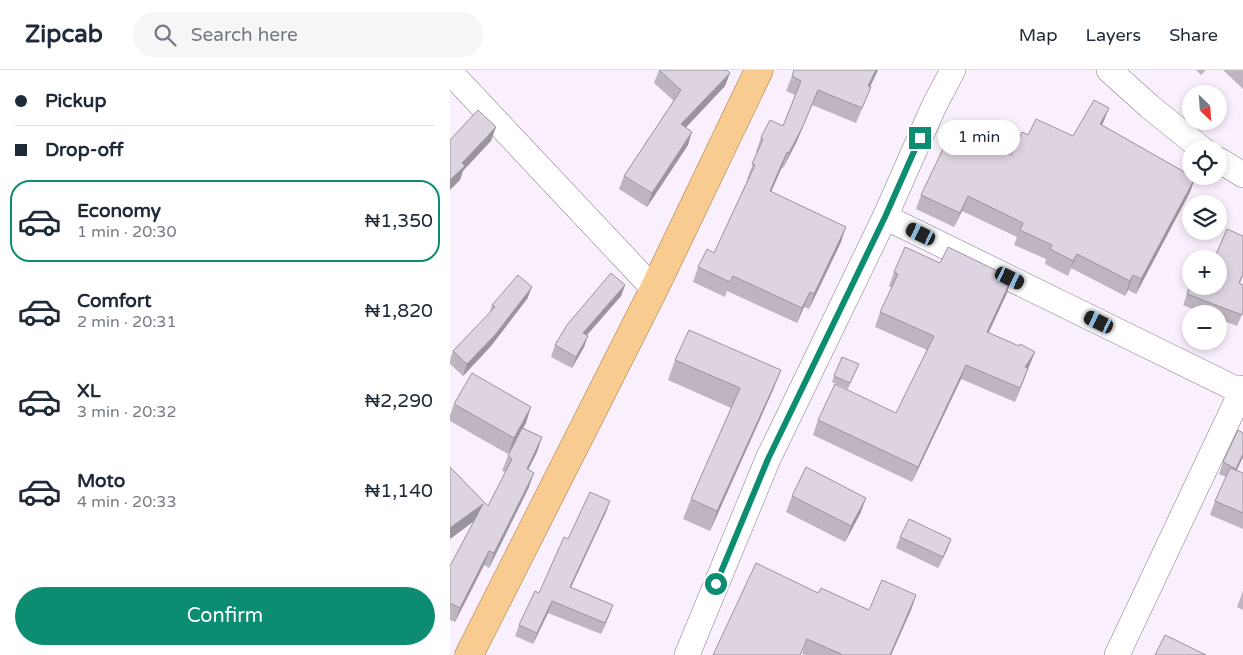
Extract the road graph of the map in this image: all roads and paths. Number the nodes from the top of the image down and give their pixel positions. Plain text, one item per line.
1 (759, 70) edge
2 (953, 70) edge
3 (1109, 70) edge
4 (450, 72) edge
5 (1191, 140) edge
6 (1227, 165) edge
7 (1243, 175) edge
8 (885, 217) junction
9 (654, 289) junction
10 (1242, 390) edge
11 (469, 655) edge
12 (687, 655) edge
13 (1117, 655) edge

1 - 9 main road
2 - 8 street
3 - 5 street
4 - 9 street
6 - 7 street
8 - 10 street
8 - 12 street
9 - 11 main road
10 - 13 street

